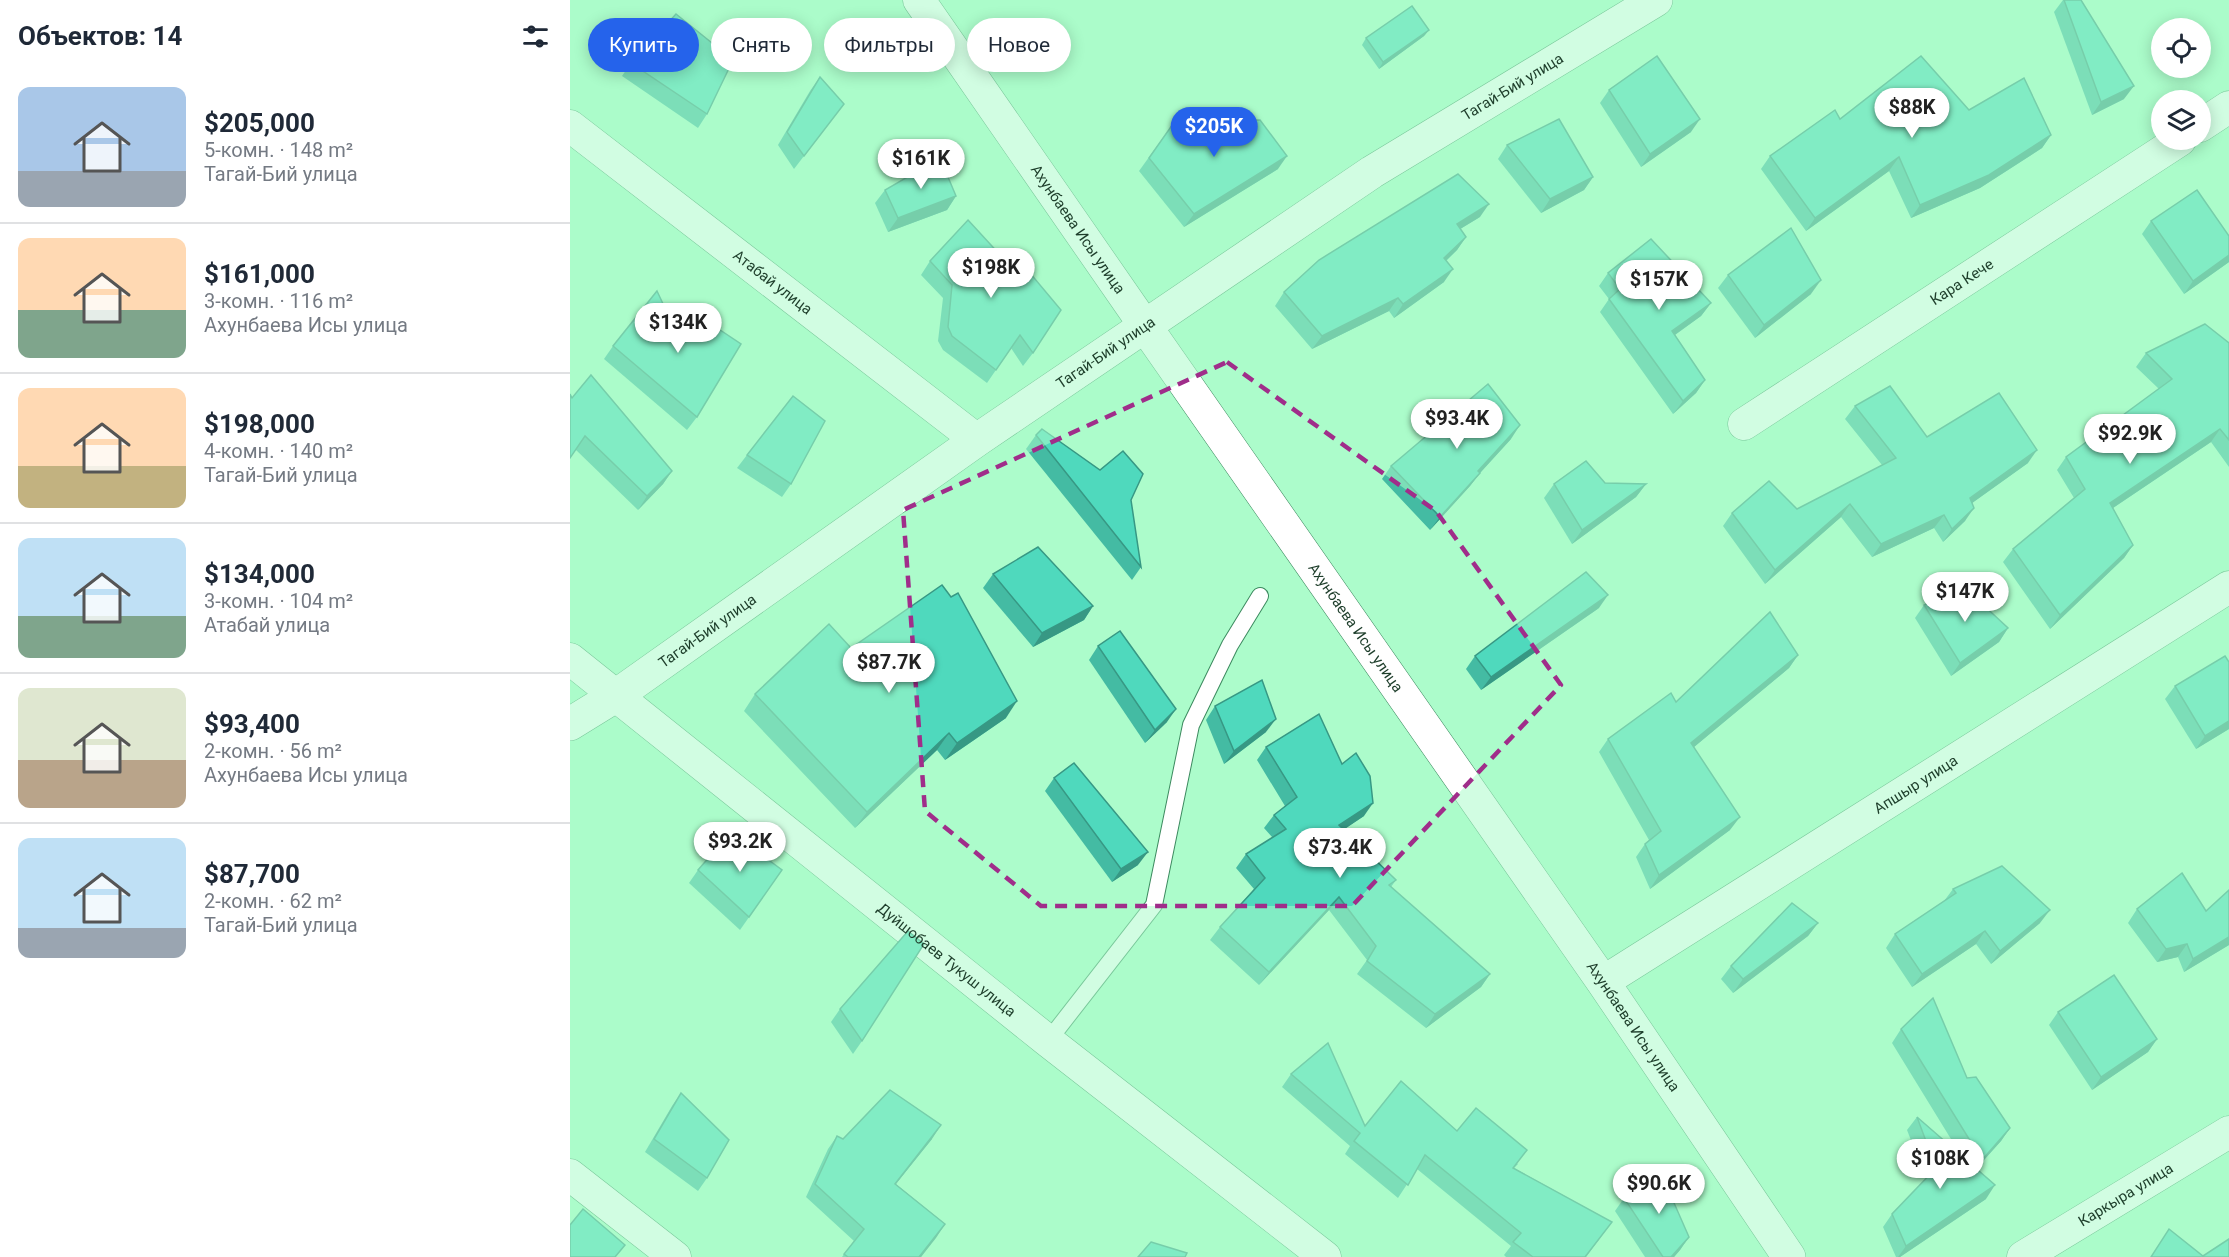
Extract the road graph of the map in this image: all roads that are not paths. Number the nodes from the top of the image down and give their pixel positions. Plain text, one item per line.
1 (918, 0) edge
2 (1656, 0) edge
3 (2229, 107) edge
4 (2211, 119) edge
5 (570, 126) edge
6 (2165, 150) edge
7 (1145, 326) junction
8 (1744, 424) dead end
9 (977, 440) junction
10 (2229, 587) edge
11 (1260, 596) dead end
12 (570, 659) edge
13 (617, 695) junction
14 (570, 724) edge
15 (1603, 982) junction
16 (1048, 1041) junction
17 (2229, 1132) edge
18 (570, 1175) edge
19 (675, 1257) edge
20 (1325, 1257) edge
21 (1789, 1257) edge
22 (2023, 1257) edge

1 - 7 street, Ахунбаева Исы улица
2 - 7 street, Тагай-Бий улица
3 - 4 street
5 - 9 street, Атабай улица
6 - 8 street, Кара Кече
7 - 9 street, Тагай-Бий улица
7 - 15 street, Ахунбаева Исы улица
9 - 13 street, Тагай-Бий улица
10 - 15 street, Апшыр улица
11 - 16 lane
12 - 13 street, Дуйшобаев Тукуш улица
13 - 14 street, Тагай-Бий улица
13 - 16 street, Дуйшобаев Тукуш улица
15 - 21 street, Ахунбаева Исы улица
16 - 20 street, Дуйшобаев Тукуш улица
17 - 22 street, Каркыра улица
18 - 19 street

